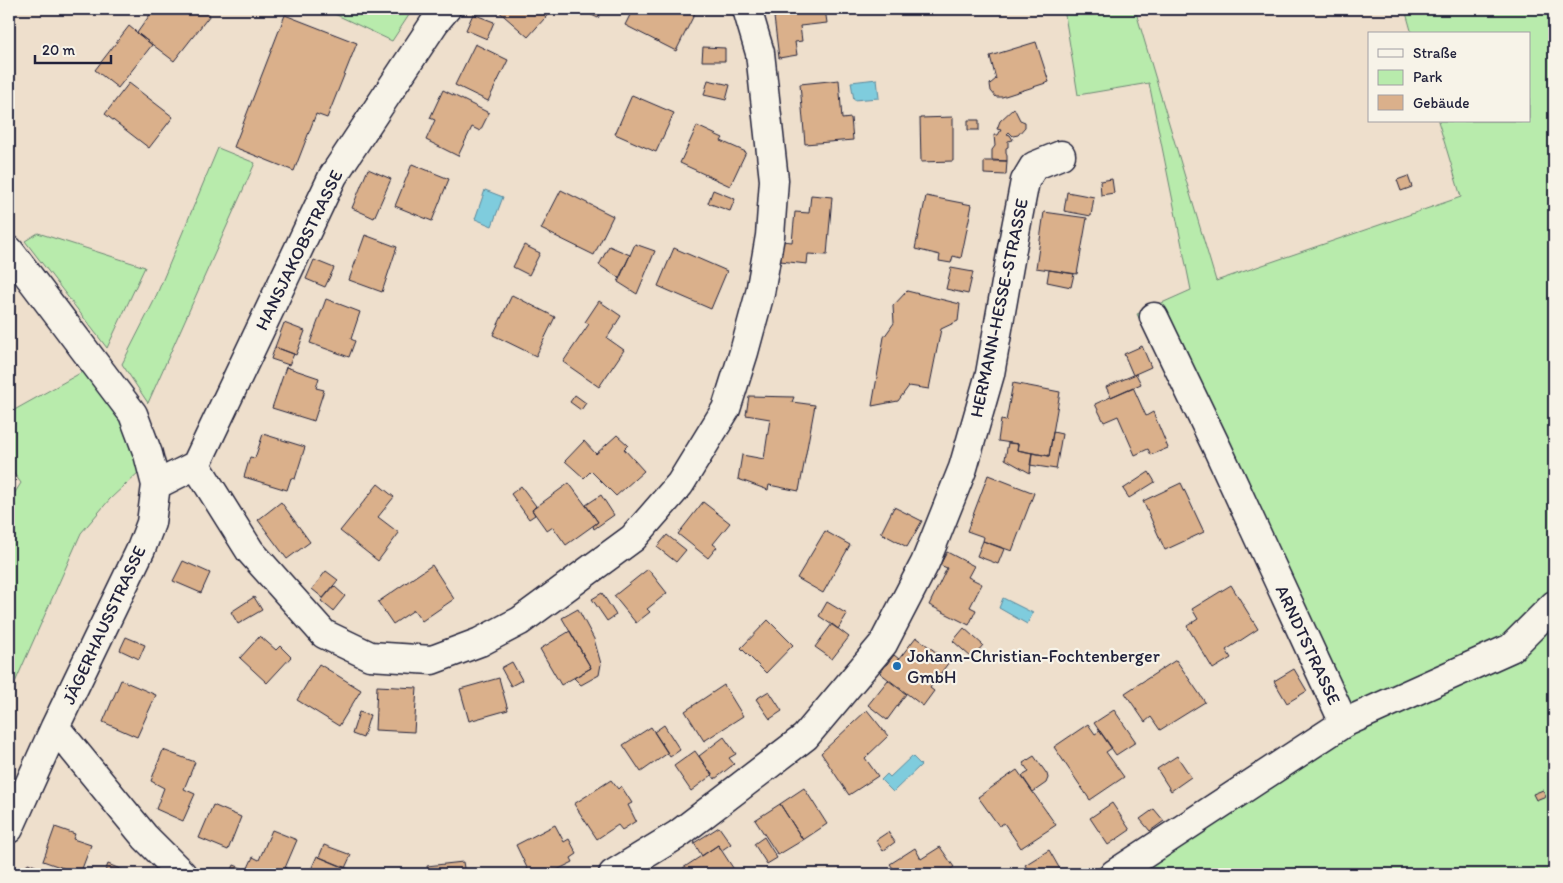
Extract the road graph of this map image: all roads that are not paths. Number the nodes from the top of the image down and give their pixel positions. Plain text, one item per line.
1 (446, 9) edge
2 (747, 9) edge
3 (1061, 155) dead end
4 (9, 250) edge
5 (1154, 317) dead end
6 (196, 465) junction
7 (156, 485) junction
8 (1554, 605) edge
9 (1344, 724) junction
10 (55, 727) junction
11 (9, 830) edge
12 (182, 874) edge
13 (613, 874) edge
14 (1114, 874) edge

1 - 6 street, HANSJAKOBSTRASSE
2 - 6 street
3 - 13 street, HERMANN-HESSE-STRASSE
4 - 7 street, JÄGERHAUSSTRASSE
5 - 9 street, ARNDTSTRASSE
6 - 7 street
7 - 10 street, JÄGERHAUSSTRASSE
8 - 9 street
9 - 14 street, ARNDTSTRASSE
10 - 11 street, JÄGERHAUSSTRASSE
10 - 12 street

